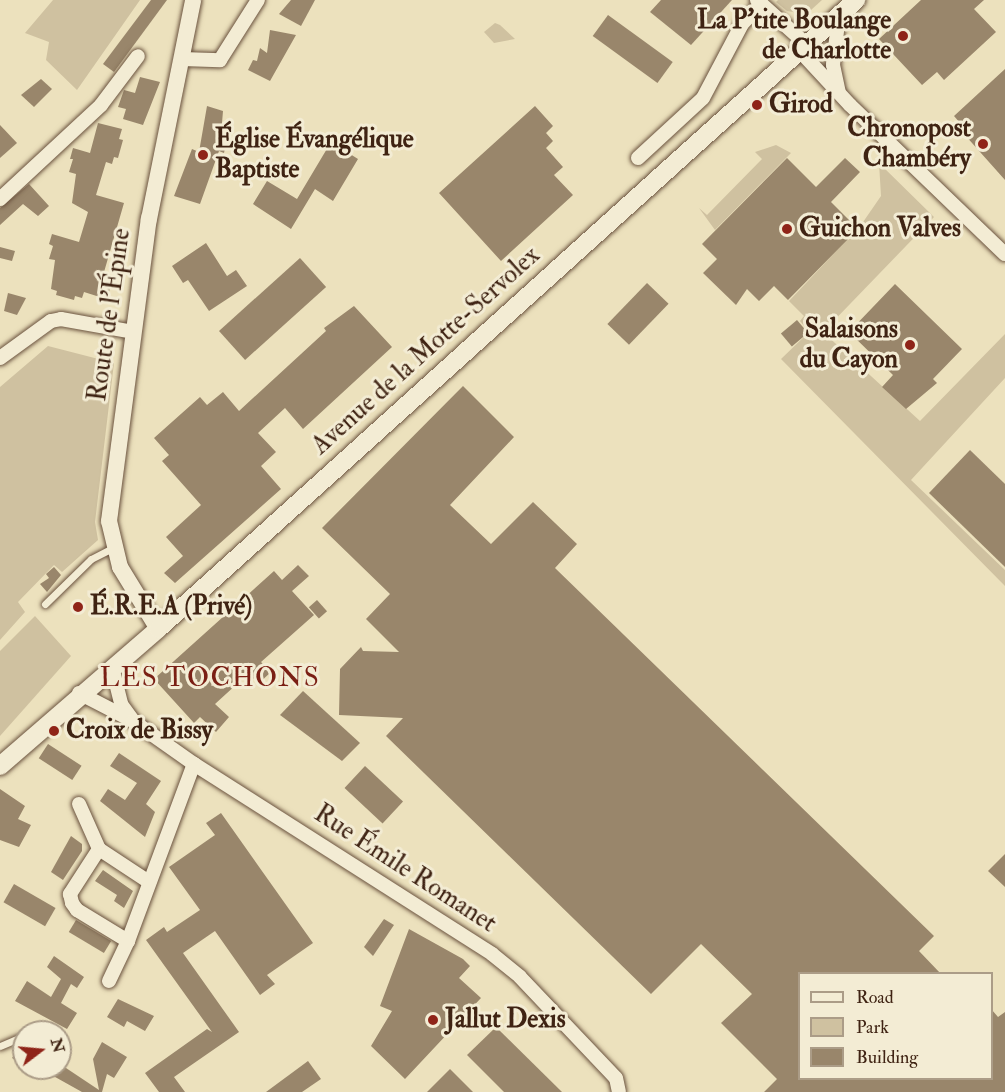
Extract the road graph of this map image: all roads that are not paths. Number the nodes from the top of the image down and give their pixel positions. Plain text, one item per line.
1 (193, 0) edge
2 (258, 0) edge
3 (856, 0) edge
4 (759, 2) edge
5 (839, 15) junction
6 (803, 47) junction
7 (138, 56) dead end
8 (182, 59) junction
9 (840, 95) junction
10 (638, 158) dead end
11 (0, 199) edge
12 (1005, 254) edge
13 (134, 332) junction
14 (0, 358) edge
15 (113, 548) junction
16 (45, 604) dead end
17 (158, 629) junction
18 (112, 667) junction
19 (79, 693) junction
20 (134, 721) junction
21 (30, 739) junction
22 (194, 764) junction
23 (0, 766) edge
24 (0, 777) edge
25 (79, 804) dead end
26 (99, 849) junction
27 (149, 882) junction
28 (128, 941) junction
29 (109, 981) dead end
30 (619, 1092) edge

1 - 8 street, Route de l'Épine
2 - 8 street
3 - 5 main road, Avenue de la Motte-Servolex
4 - 6 street
4 - 10 street
5 - 6 main road, Avenue de la Motte-Servolex
5 - 9 street
6 - 9 street
6 - 17 main road, Avenue de la Motte-Servolex
7 - 11 street
8 - 13 street, Route de l'Épine
9 - 12 street
13 - 14 street
13 - 15 street, Route de l'Épine
15 - 16 lane
15 - 17 street, Route de l'Épine
17 - 18 main road, Avenue de la Motte-Servolex
18 - 19 main road, Avenue de la Motte-Servolex
18 - 20 street, Rue Émile Romanet
19 - 20 street, Rue Émile Romanet
19 - 21 main road, Avenue de la Motte-Servolex
20 - 22 street, Rue Émile Romanet
21 - 23 main road, Avenue de la Motte-Servolex
21 - 24 main road, Avenue de la Motte-Servolex
22 - 27 street
22 - 30 street, Rue Émile Romanet
25 - 26 street
26 - 27 street
26 - 28 street
27 - 28 street
28 - 29 street

